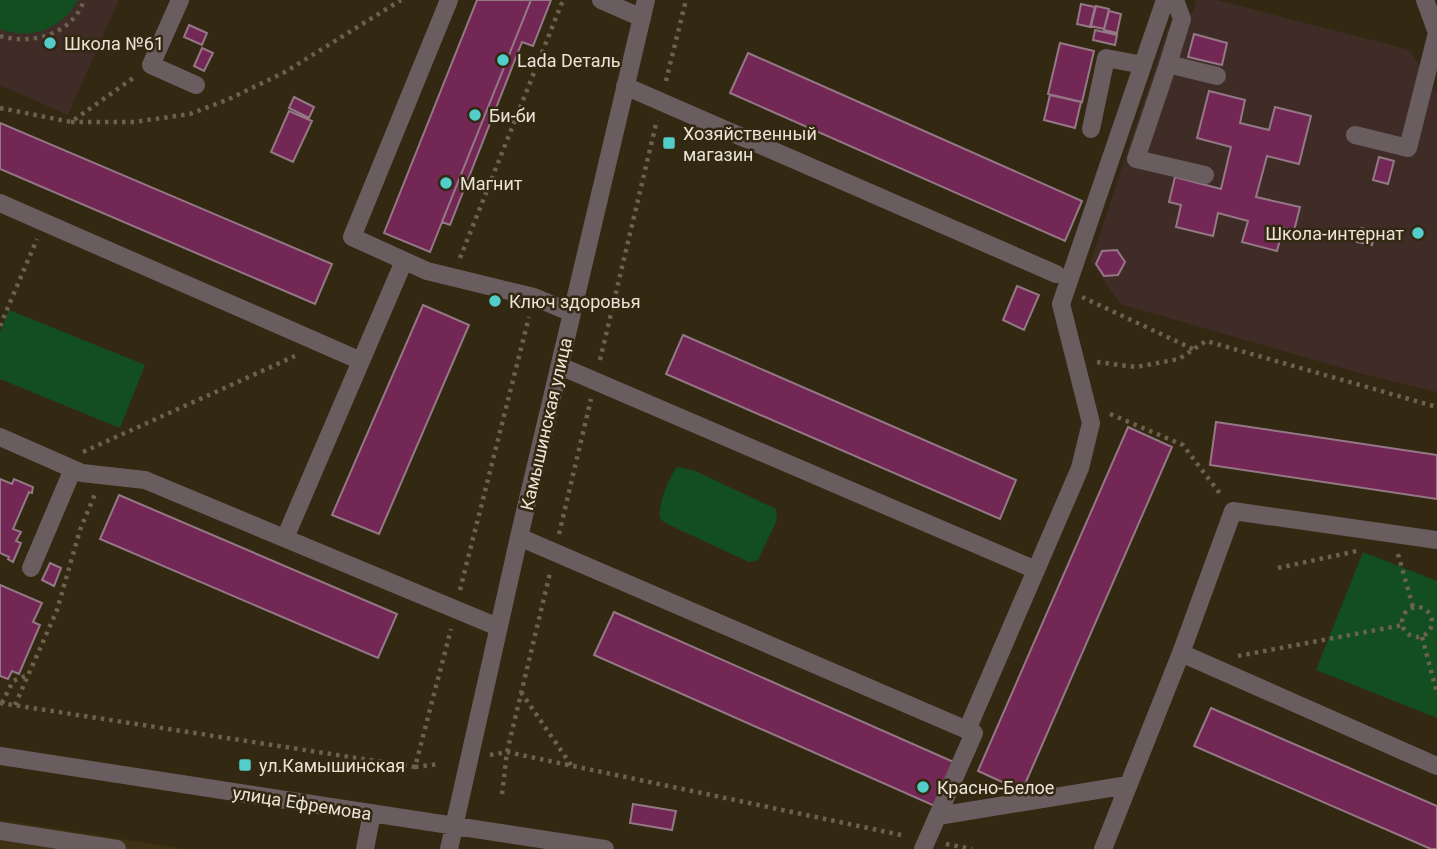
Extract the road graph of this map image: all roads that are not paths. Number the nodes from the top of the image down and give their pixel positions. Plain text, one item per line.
1 (180, 0) edge
2 (449, 0) edge
3 (601, 0) edge
4 (646, 0) edge
5 (1165, 0) edge
6 (1175, 0) edge
7 (1425, 0) edge
8 (642, 18) junction
9 (1168, 64) junction
10 (1143, 65) junction
11 (1217, 76) dead end
12 (196, 85) dead end
13 (625, 86) junction
14 (1091, 129) dead end
15 (1355, 135) dead end
16 (1205, 175) dead end
17 (0, 204) edge
18 (404, 261) junction
19 (1056, 274) dead end
20 (572, 313) junction
21 (361, 361) junction
22 (560, 366) junction
23 (0, 437) edge
24 (66, 466) junction
25 (519, 537) junction
26 (285, 538) junction
27 (1437, 540) edge
28 (31, 568) dead end
29 (1036, 570) junction
30 (498, 627) junction
31 (1181, 653) junction
32 (967, 730) junction
33 (0, 756) edge
34 (1437, 766) edge
35 (1128, 785) junction
36 (372, 813) junction
37 (938, 816) junction
38 (454, 826) junction
39 (0, 831) edge
40 (925, 844) edge
41 (117, 849) edge
42 (365, 849) edge
43 (449, 849) edge
44 (605, 849) edge
45 (1103, 849) edge

1 - 12 street
2 - 18 street
3 - 8 street
4 - 8 street, Камышинская улица
5 - 10 street
6 - 9 street
7 - 15 street
8 - 13 street, Камышинская улица
9 - 11 street
9 - 16 street
10 - 14 street
10 - 29 street
13 - 19 street
13 - 20 street, Камышинская улица
17 - 21 street
18 - 20 street
18 - 21 street
20 - 22 street, Камышинская улица
21 - 26 street
22 - 25 street, Камышинская улица
22 - 29 street
23 - 24 street
24 - 26 street
24 - 28 street
25 - 30 street, Камышинская улица
25 - 32 street
26 - 30 street
27 - 31 street
29 - 32 street
30 - 38 street, Камышинская улица
31 - 34 street
31 - 35 street
32 - 37 street
33 - 36 street, улица Ефремова
35 - 37 street
35 - 45 street
36 - 38 street, улица Ефремова
36 - 42 street
37 - 40 street
38 - 43 street, Камышинская улица
38 - 44 street, улица Ефремова
39 - 41 street

